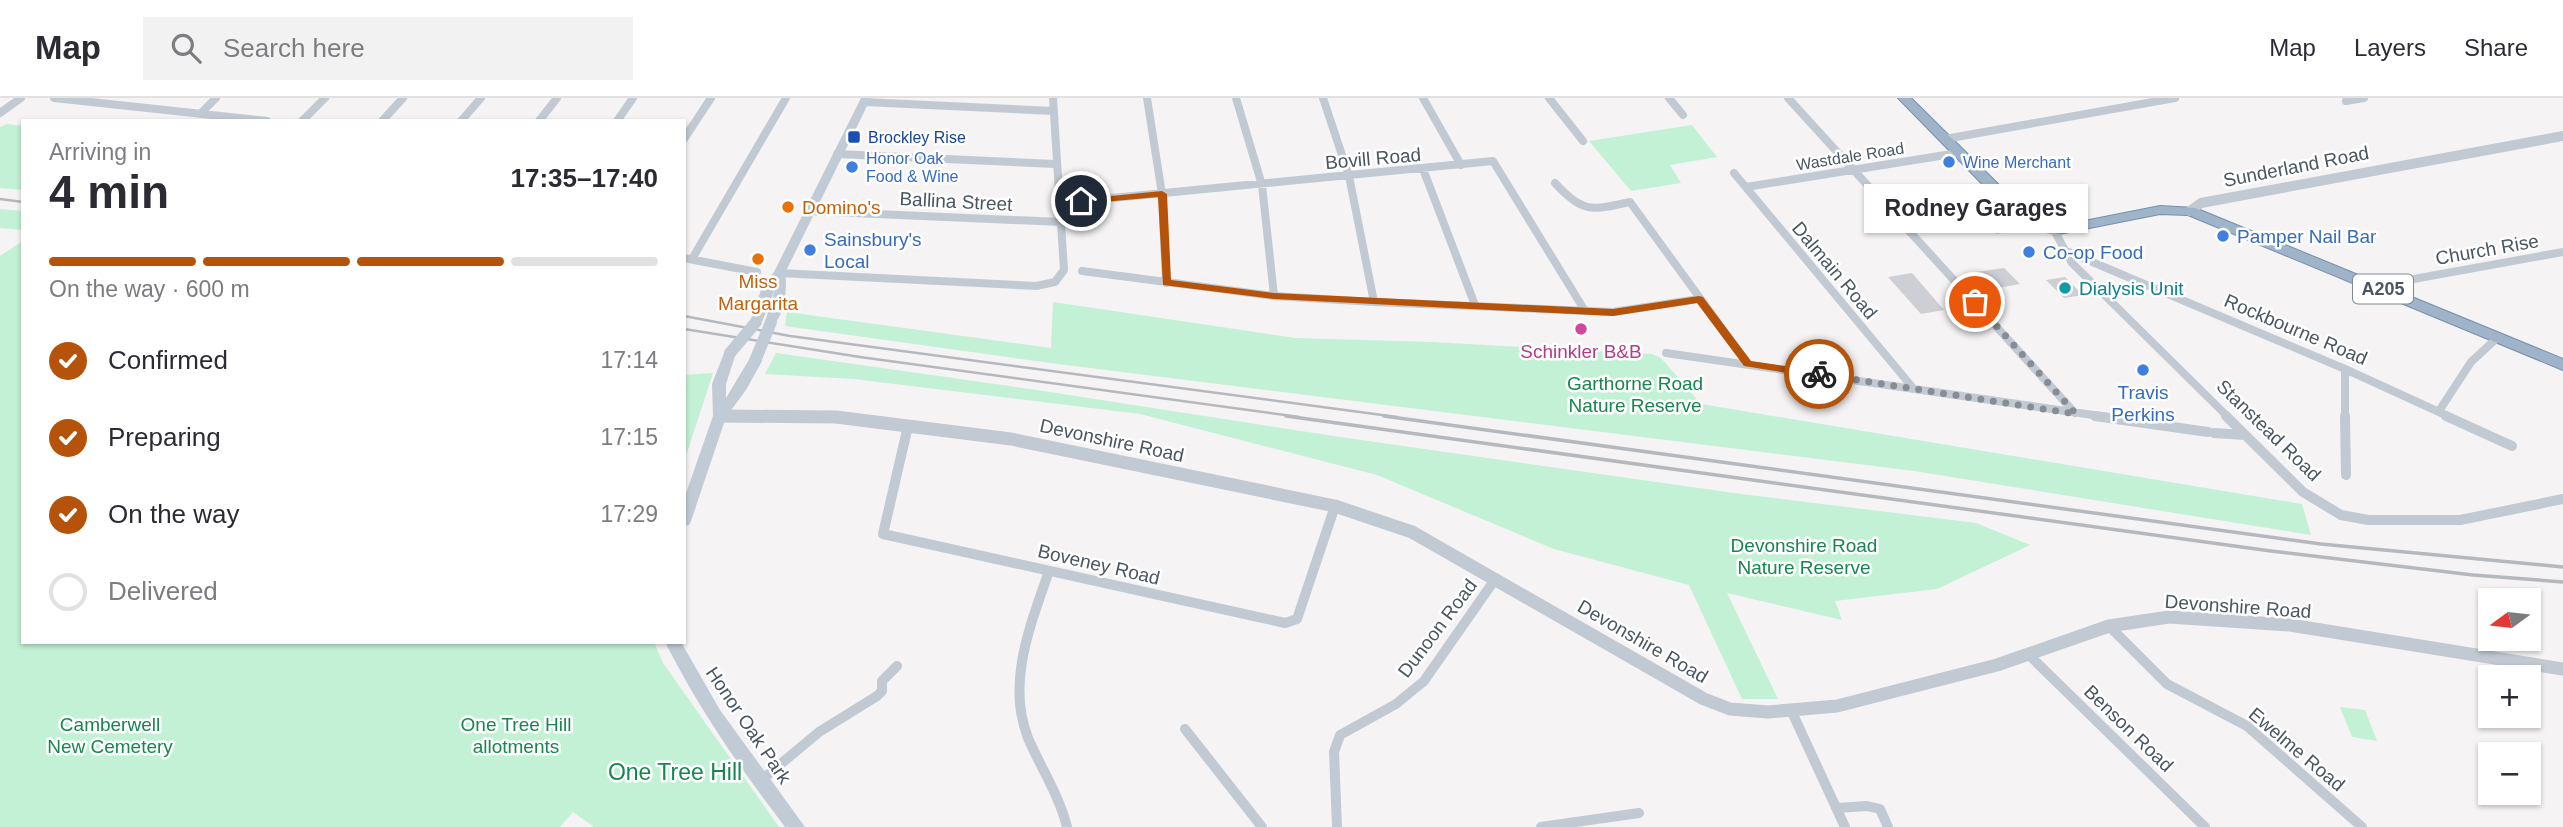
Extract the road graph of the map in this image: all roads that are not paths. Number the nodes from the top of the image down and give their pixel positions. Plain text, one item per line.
1 (21, 98) edge
2 (54, 98) edge
3 (216, 98) edge
4 (325, 98) edge
5 (403, 98) edge
6 (481, 98) edge
7 (557, 98) edge
8 (633, 98) edge
9 (711, 98) edge
10 (786, 98) edge
11 (1053, 98) edge
12 (1147, 98) edge
13 (1236, 98) edge
14 (1323, 98) edge
15 (1423, 98) edge
16 (1549, 98) edge
17 (1669, 98) edge
18 (1788, 98) edge
19 (1904, 98) edge
20 (2175, 98) edge
21 (2364, 98) edge
22 (865, 100) edge
23 (2346, 102) dead end
24 (1053, 111) junction
25 (0, 113) edge
26 (200, 114) junction
27 (1683, 115) dead end
28 (248, 119) edge
29 (304, 119) edge
30 (384, 119) edge
31 (463, 119) edge
32 (541, 119) edge
33 (618, 119) edge
34 (686, 136) edge
35 (2563, 136) edge
36 (1945, 139) junction
37 (1583, 141) dead end
38 (1958, 153) junction
39 (836, 154) junction
40 (1055, 164) junction
41 (1461, 165) junction
42 (1423, 169) junction
43 (1851, 169) junction
44 (1734, 173) dead end
45 (1349, 176) junction
46 (1555, 183) dead end
47 (1262, 184) junction
48 (1746, 187) junction
49 (1162, 194) junction
50 (1081, 201) dead end
51 (808, 211) junction
52 (2190, 211) junction
53 (1060, 222) junction
54 (2054, 230) junction
55 (2064, 250) junction
56 (2563, 252) edge
57 (688, 259) edge
58 (1082, 271) dead end
59 (757, 272) dead end
60 (779, 273) junction
61 (1166, 283) junction
62 (2375, 286) junction
63 (1274, 296) junction
64 (1699, 299) junction
65 (1374, 302) junction
66 (1475, 305) junction
67 (1585, 311) junction
68 (2497, 338) junction
69 (1666, 353) dead end
70 (1748, 364) junction
71 (2563, 365) edge
72 (2345, 369) junction
73 (1913, 388) junction
74 (2439, 411) junction
75 (2076, 414) junction
76 (720, 416) junction
77 (908, 426) junction
78 (2245, 435) junction
79 (2512, 446) dead end
80 (2346, 475) dead end
81 (2563, 499) edge
82 (1335, 506) junction
83 (686, 515) edge
84 (1049, 570) junction
85 (1496, 578) junction
86 (2109, 626) junction
87 (674, 644) edge
88 (2028, 654) junction
89 (897, 666) dead end
90 (2563, 668) edge
91 (1791, 710) junction
92 (1185, 729) dead end
93 (759, 782) junction
94 (1837, 808) junction
95 (1639, 813) dead end
96 (796, 827) edge
97 (1067, 827) edge
98 (1262, 827) edge
99 (1337, 827) edge
100 (1541, 827) edge
101 (1845, 827) edge
102 (1888, 827) edge
103 (2205, 827) edge
104 (2362, 827) edge

1 - 25 street
2 - 26 street
3 - 26 street
4 - 29 street
5 - 30 street
6 - 31 street
7 - 32 street
8 - 33 street
9 - 34 street
10 - 57 street
11 - 24 street
12 - 49 street
13 - 47 street
14 - 45 street
15 - 41 street
16 - 37 street
17 - 27 street
18 - 43 street
19 - 36 highway, A205
20 - 36 street
21 - 23 street
22 - 24 street
22 - 39 main road
24 - 40 street
26 - 28 street
35 - 52 street, Sunderland Road
36 - 38 highway, A205
38 - 43 street, Wastdale Road
38 - 54 highway, Sunderland Road / A205
39 - 40 street
39 - 51 main road
40 - 53 street
41 - 42 street, Bovill Road
41 - 67 street, Bovill Road
42 - 45 street, Bovill Road
42 - 66 street
43 - 48 street, Wastdale Road
43 - 75 street
44 - 48 street, Dalmain Road
45 - 47 street, Bovill Road
45 - 65 street
46 - 64 street
47 - 49 street, Bovill Road
47 - 63 street
48 - 73 street, Dalmain Road
49 - 50 street, Bovill Road
49 - 61 street
51 - 53 street, Ballina Street
51 - 60 main road
52 - 54 highway, Sunderland Road / A205
52 - 62 highway, A205
53 - 60 street
54 - 55 street, Stanstead Road
55 - 72 street, Rockbourne Road
55 - 78 street, Stanstead Road
56 - 62 street, Church Rise
57 - 59 street
58 - 61 street
60 - 76 main road, bridge
60 - 76 main road, bridge
61 - 63 street
62 - 68 highway, A205
63 - 65 street
64 - 67 street
64 - 70 street
65 - 66 street
66 - 67 street
68 - 71 highway, A205
68 - 74 street
69 - 70 street
70 - 73 street
72 - 74 street, Rockbourne Road
72 - 80 street
73 - 75 street
74 - 79 street, Rockbourne Road
75 - 78 street
76 - 77 street, Devonshire Road
76 - 83 main road
77 - 82 street, Devonshire Road
77 - 84 street, Boveney Road
78 - 81 street, Stanstead Road
82 - 84 street, Boveney Road
82 - 85 street, Devonshire Road
84 - 97 street
85 - 91 street, Devonshire Road
85 - 99 street, Dunoon Road
86 - 88 street, Devonshire Road
86 - 90 street, Devonshire Road
86 - 104 street, Ewelme Road
87 - 93 main road, Honor Oak Park
88 - 91 street, Devonshire Road
88 - 103 street, Benson Road
89 - 93 street
91 - 94 street
92 - 98 street
93 - 96 main road, Honor Oak Park
94 - 101 street
94 - 102 street
95 - 100 street

